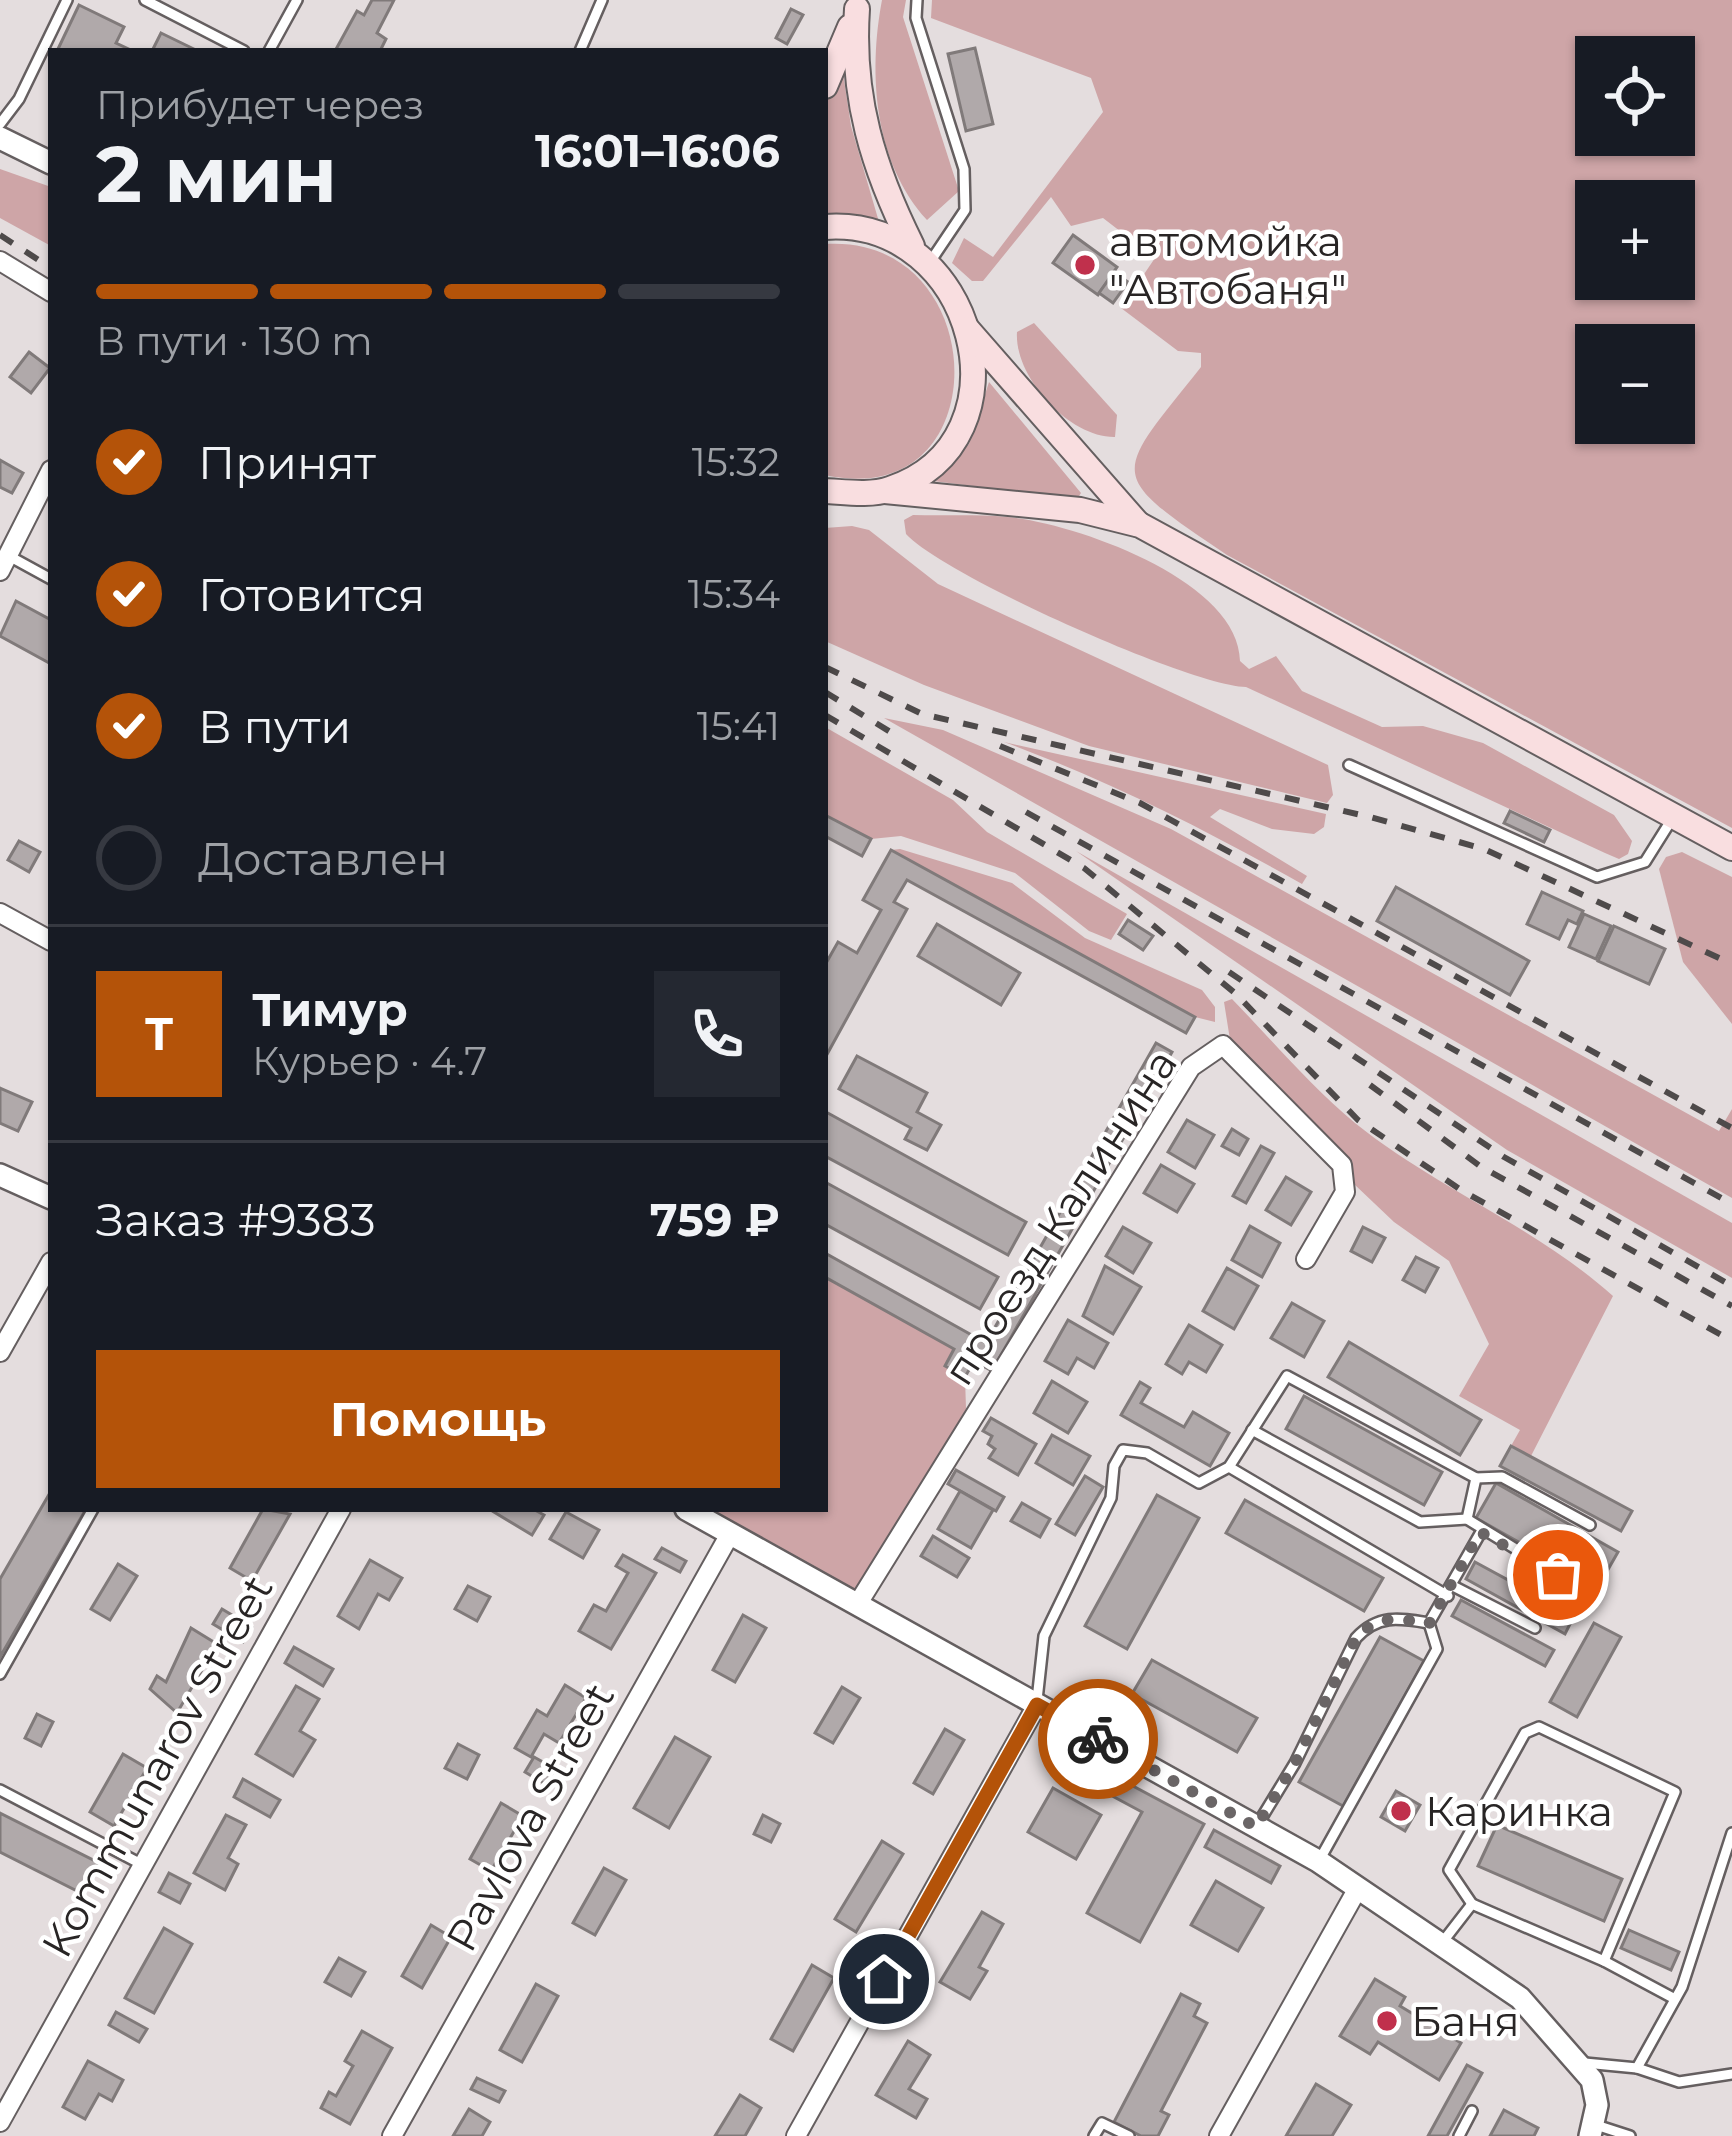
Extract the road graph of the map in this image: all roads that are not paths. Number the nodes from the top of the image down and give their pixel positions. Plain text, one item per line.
1 (67, 0) edge
2 (145, 0) edge
3 (296, 0) edge
4 (602, 0) edge
5 (917, 0) edge
6 (859, 4) edge
7 (238, 48) edge
8 (271, 48) edge
9 (581, 48) edge
10 (828, 79) edge
11 (0, 124) edge
12 (0, 138) edge
13 (48, 162) edge
14 (828, 227) edge
15 (920, 255) junction
16 (0, 261) edge
17 (48, 290) edge
18 (966, 328) junction
19 (48, 476) edge
20 (828, 491) edge
21 (885, 491) junction
22 (1140, 525) junction
23 (4, 564) edge
24 (48, 578) edge
25 (1348, 765) dead end
26 (1673, 817) junction
27 (1732, 848) edge
28 (0, 914) edge
29 (48, 939) edge
30 (0, 1175) edge
31 (48, 1197) edge
32 (1306, 1259) dead end
33 (48, 1267) edge
34 (0, 1352) edge
35 (1252, 1430) junction
36 (1229, 1467) junction
37 (1476, 1478) junction
38 (90, 1512) edge
39 (339, 1512) edge
40 (691, 1512) edge
41 (1467, 1520) junction
42 (1590, 1526) dead end
43 (1480, 1532) junction
44 (730, 1534) junction
45 (1558, 1575) dead end
46 (1450, 1591) junction
47 (857, 1605) junction
48 (1429, 1624) junction
49 (1535, 1628) dead end
50 (0, 1674) edge
51 (1037, 1705) junction
52 (0, 1790) edge
53 (1256, 1827) junction
54 (1732, 1833) edge
55 (1318, 1862) junction
56 (143, 1865) junction
57 (1358, 1888) junction
58 (1472, 1904) junction
59 (1441, 1944) junction
60 (1604, 1961) junction
61 (1675, 1999) junction
62 (1579, 2062) junction
63 (1637, 2068) junction
64 (1732, 2074) edge
65 (1472, 2111) dead end
66 (0, 2122) edge
67 (1593, 2131) edge
68 (392, 2136) edge
69 (796, 2136) edge
70 (1094, 2136) edge
71 (1129, 2136) edge
72 (1219, 2136) edge
73 (1459, 2136) edge
74 (1630, 2136) edge

1 - 11 lane
2 - 7 lane
3 - 8 lane
4 - 9 lane
5 - 15 lane
6 - 10 main road
6 - 15 main road
12 - 13 street
14 - 15 main road
15 - 18 main road
16 - 17 street
18 - 21 main road
18 - 22 main road
19 - 23 street
20 - 21 main road
21 - 22 main road
22 - 26 main road
23 - 24 lane
25 - 26 lane
26 - 27 main road
28 - 29 street
30 - 31 street
32 - 47 street, проезд Калинина
33 - 34 street
35 - 36 lane
35 - 37 lane
35 - 41 lane
36 - 46 lane
36 - 51 lane
37 - 41 lane
37 - 42 lane
38 - 50 lane
39 - 56 street, Kommunarov Street
40 - 44 street
41 - 43 lane
43 - 45 lane
43 - 46 lane
44 - 47 street
44 - 68 street, Pavlova Street
46 - 48 lane
46 - 49 lane
47 - 51 street
48 - 53 lane
48 - 55 lane
51 - 53 street
51 - 69 street
52 - 56 lane
53 - 55 street
54 - 61 lane
55 - 57 street
56 - 66 street, Kommunarov Street
57 - 59 street
57 - 72 street
58 - 59 lane
58 - 60 lane
58 - 60 lane
59 - 62 street
60 - 61 lane
61 - 63 lane
62 - 63 lane
62 - 67 street
63 - 64 lane
65 - 73 lane
67 - 74 lane
70 - 71 lane

